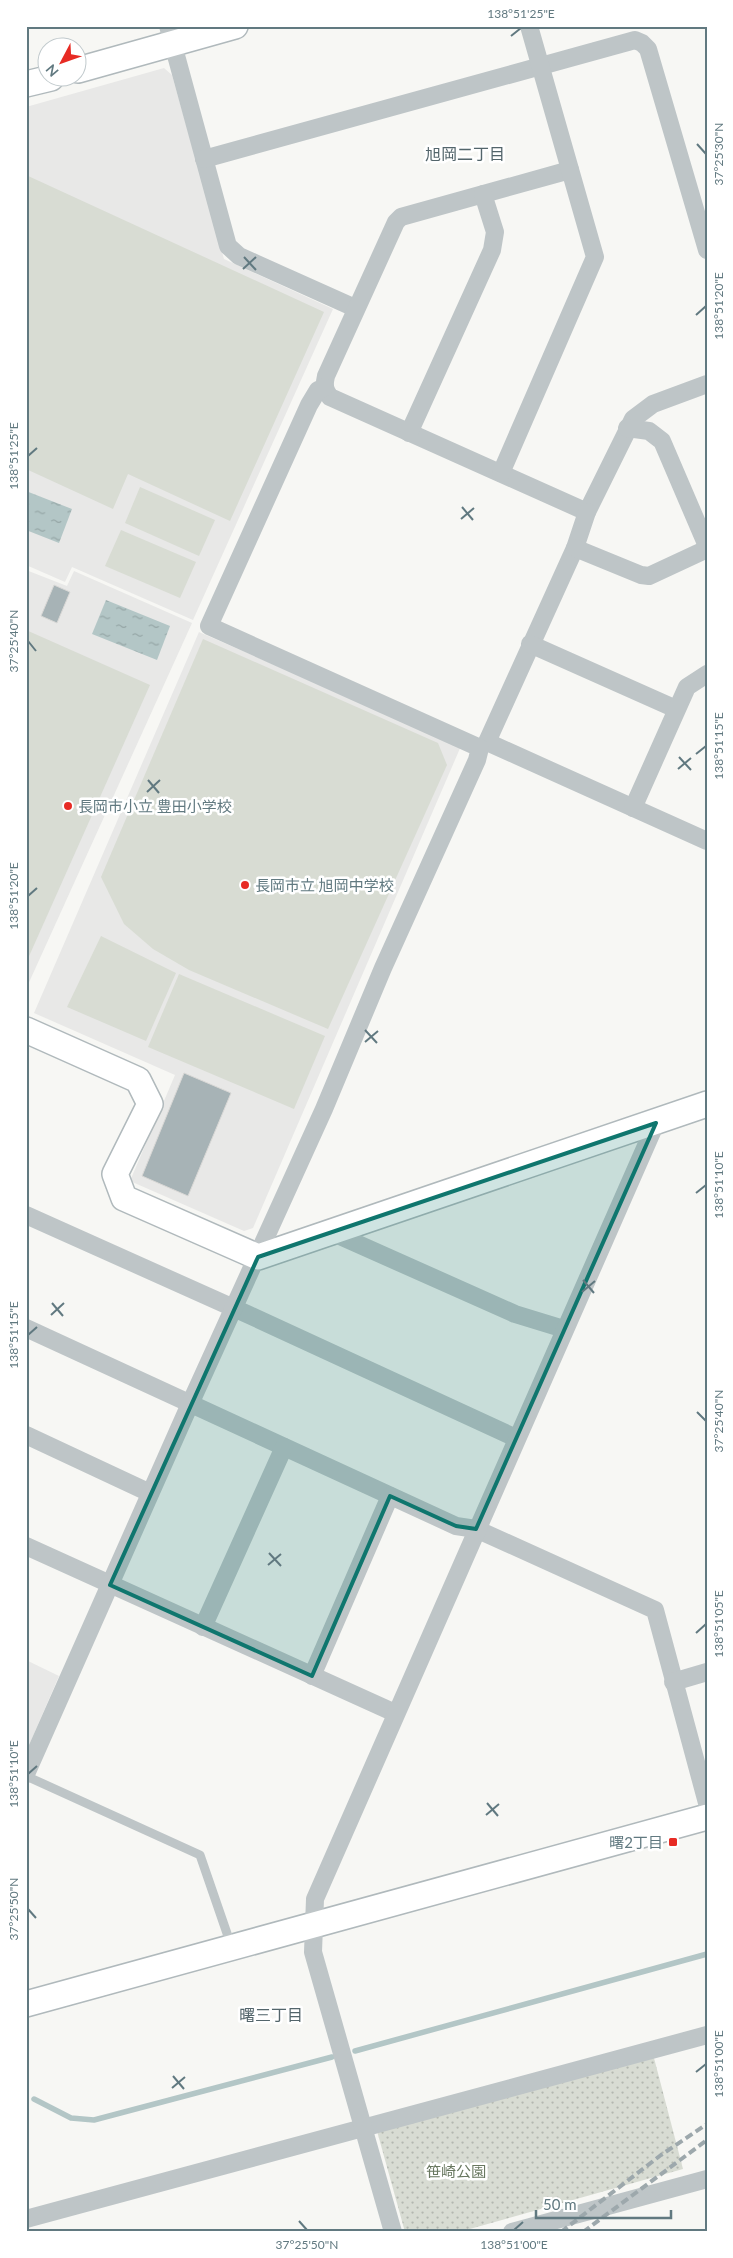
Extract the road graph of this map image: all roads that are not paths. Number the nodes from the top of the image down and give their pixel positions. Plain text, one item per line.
1 (235, 26) edge
2 (529, 26) edge
3 (170, 35) edge
4 (88, 66) edge
5 (540, 66) junction
6 (204, 160) junction
7 (570, 170) junction
8 (483, 194) junction
9 (707, 250) edge
10 (355, 308) junction
11 (707, 384) edge
12 (325, 388) junction
13 (627, 428) junction
14 (409, 433) junction
15 (501, 473) junction
16 (588, 512) junction
17 (707, 547) edge
18 (575, 548) junction
19 (530, 644) junction
20 (707, 674) edge
21 (676, 709) junction
22 (483, 745) junction
23 (633, 808) junction
24 (707, 841) edge
25 (26, 1030) edge
26 (707, 1104) edge
27 (656, 1123) junction
28 (26, 1215) edge
29 (331, 1232) junction
30 (258, 1257) junction
31 (234, 1309) junction
32 (26, 1328) edge
33 (564, 1329) junction
34 (190, 1404) junction
35 (26, 1435) edge
36 (516, 1438) junction
37 (284, 1447) junction
38 (150, 1493) junction
39 (390, 1496) junction
40 (476, 1528) junction
41 (26, 1546) edge
42 (110, 1585) junction
43 (203, 1627) junction
44 (707, 1672) edge
45 (312, 1676) junction
46 (673, 1682) junction
47 (395, 1713) junction
48 (26, 1775) edge
49 (707, 1803) edge
50 (707, 1817) edge
51 (313, 1925) junction
52 (232, 1948) junction
53 (26, 2004) edge
54 (707, 2035) edge
55 (364, 2127) junction
56 (707, 2179) edge
57 (26, 2219) edge
58 (393, 2232) edge
59 (512, 2232) edge

1 - 3 street
2 - 5 street
3 - 4 street
3 - 6 street
5 - 6 street
5 - 7 street
5 - 9 street
6 - 10 street
7 - 8 street
7 - 15 street
8 - 10 street
8 - 14 street
10 - 12 street
11 - 13 street
12 - 14 street
12 - 22 street
13 - 16 street
13 - 17 street
14 - 15 street
15 - 16 street
16 - 18 street
17 - 18 street
18 - 19 street
19 - 21 street
19 - 22 street
20 - 21 street
21 - 23 street
22 - 23 street
22 - 30 street
23 - 24 street
25 - 30 street
26 - 27 street
27 - 29 street
27 - 33 street
28 - 31 street
29 - 30 street
29 - 33 street
30 - 31 street
31 - 34 street
31 - 36 street
32 - 34 street
33 - 36 street
34 - 37 street
34 - 38 street
35 - 38 street
36 - 40 street
37 - 39 street
37 - 43 street
38 - 42 street
39 - 40 street
39 - 45 street
40 - 46 street
40 - 47 street
41 - 42 street
42 - 43 street
42 - 48 street
43 - 45 street
44 - 46 street
45 - 47 street
46 - 49 street
47 - 51 street
48 - 52 lane
50 - 51 street
51 - 52 street
51 - 55 street
52 - 53 street
54 - 55 street
55 - 57 street
55 - 58 street
56 - 59 street

